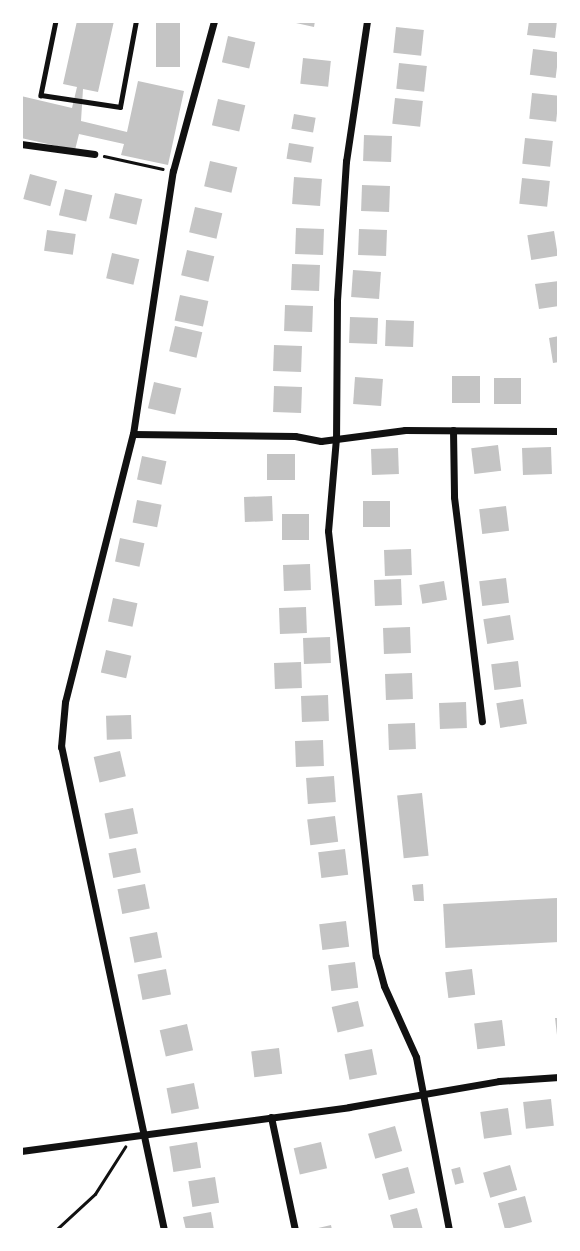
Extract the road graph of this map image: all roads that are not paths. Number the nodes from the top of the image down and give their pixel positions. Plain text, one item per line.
1 (56, 21) edge
2 (136, 21) edge
3 (214, 21) edge
4 (366, 21) edge
5 (21, 144) edge
6 (94, 154) road end
7 (453, 430) junction
8 (559, 431) edge
9 (133, 434) junction
10 (336, 438) junction
11 (482, 721) dead end
12 (559, 1077) edge
13 (425, 1093) junction
14 (271, 1117) junction
15 (145, 1133) junction
16 (21, 1152) edge
17 (164, 1230) edge
18 (295, 1230) edge
19 (449, 1230) edge

1 - 2 lane
3 - 9 street
4 - 10 street
5 - 6 street
7 - 8 street
7 - 10 street
7 - 11 street
9 - 10 street
9 - 15 street
10 - 13 street
12 - 13 street
13 - 14 street
13 - 19 street
14 - 15 street
14 - 18 street
15 - 16 street
15 - 17 street

